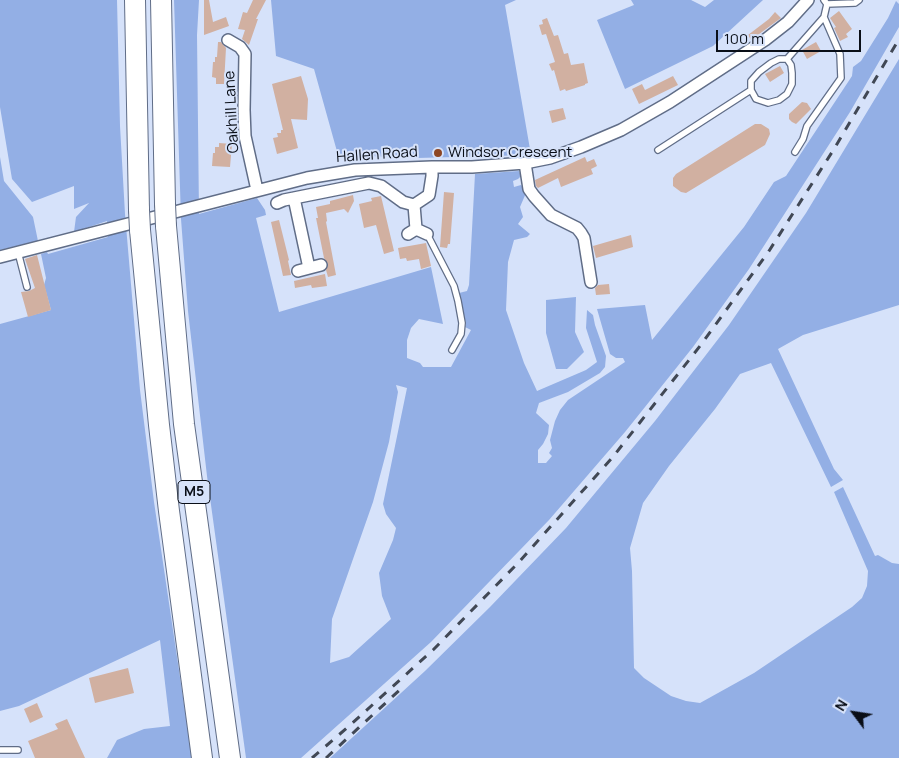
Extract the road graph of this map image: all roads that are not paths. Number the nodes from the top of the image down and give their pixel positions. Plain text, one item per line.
1 (135, 0) edge
2 (162, 0) edge
3 (808, 0) edge
4 (859, 0) edge
5 (826, 2) edge
6 (824, 17) junction
7 (228, 40) dead end
8 (787, 59) junction
9 (752, 90) junction
10 (658, 150) dead end
11 (795, 152) dead end
12 (525, 163) junction
13 (432, 167) junction
14 (257, 190) junction
15 (294, 198) junction
16 (277, 203) dead end
17 (414, 205) junction
18 (427, 234) joint
19 (18, 252) junction
20 (0, 257) edge
21 (321, 265) dead end
22 (591, 282) dead end
23 (26, 286) dead end
24 (452, 350) dead end
25 (0, 750) edge
26 (18, 750) dead end
27 (202, 758) edge
28 (230, 758) edge

1 - 27 highway, M5, bridge
2 - 28 highway, M5, bridge
3 - 12 street, Hallen Road
4 - 5 lane
5 - 6 lane
6 - 8 lane
6 - 11 lane
7 - 14 street, Oakhill Lane
8 - 9 lane
8 - 9 lane
9 - 10 lane
12 - 13 street, Hallen Road
12 - 22 street
13 - 14 street, Hallen Road
13 - 17 street
14 - 19 street, Hallen Road
15 - 16 street
15 - 17 street
15 - 21 street
17 - 18 street
18 - 24 lane
19 - 20 street, Hallen Road
19 - 23 lane
25 - 26 lane

